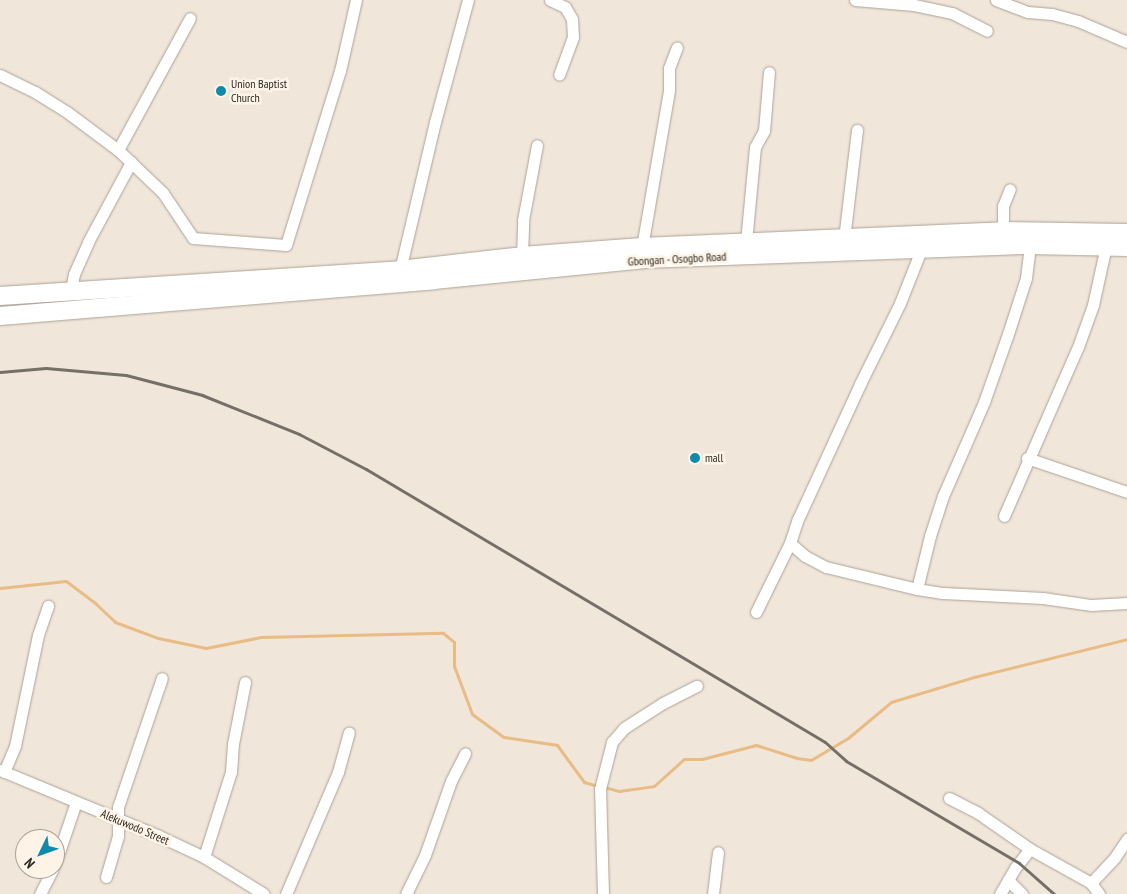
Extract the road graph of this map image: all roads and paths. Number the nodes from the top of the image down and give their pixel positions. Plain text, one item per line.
1 (356, 0) edge
2 (468, 0) edge
3 (550, 0) edge
4 (855, 0) edge
5 (996, 0) edge
6 (190, 18) dead end
7 (987, 31) dead end
8 (1127, 42) edge
9 (677, 47) dead end
10 (769, 72) dead end
11 (0, 75) edge
12 (559, 75) dead end
13 (857, 130) dead end
14 (537, 145) dead end
15 (118, 150) junction
16 (132, 162) junction
17 (1010, 189) dead end
18 (1003, 231) junction
19 (1127, 233) edge
20 (844, 238) junction
21 (1063, 238) junction
22 (746, 242) junction
23 (1030, 245) junction
24 (1106, 246) junction
25 (642, 247) junction
26 (1127, 247) edge
27 (921, 250) junction
28 (522, 256) junction
29 (400, 270) junction
30 (72, 285) junction
31 (227, 288) junction
32 (0, 290) edge
33 (0, 296) edge
34 (0, 316) edge
35 (0, 328) edge
36 (1027, 458) junction
37 (1127, 492) edge
38 (1004, 516) dead end
39 (790, 543) junction
40 (917, 589) junction
41 (1127, 603) edge
42 (48, 606) dead end
43 (756, 612) dead end
44 (162, 678) dead end
45 (245, 682) dead end
46 (696, 686) dead end
47 (349, 732) dead end
48 (465, 753) dead end
49 (2, 771) edge
50 (949, 798) dead end
51 (76, 802) junction
52 (119, 820) junction
53 (65, 834) edge
54 (1127, 839) edge
55 (1030, 849) junction
56 (718, 852) dead end
57 (204, 857) junction
58 (106, 877) dead end
59 (48, 879) edge
60 (1008, 880) junction
61 (1091, 883) junction
62 (40, 894) edge
63 (264, 894) edge
64 (286, 894) edge
65 (406, 894) edge
66 (603, 894) edge
67 (714, 894) edge
68 (1000, 894) edge
69 (1022, 894) edge
70 (1100, 894) edge

1 - 16 street
2 - 29 street
3 - 12 street
4 - 7 street
5 - 8 street
6 - 15 street
9 - 25 street
10 - 22 street
11 - 15 street
13 - 20 street
14 - 28 street
15 - 16 street
16 - 30 street
17 - 18 street
18 - 20 main road, Gbongan - Osogbo Road
18 - 21 main road, Gbongan - Osogbo Road
19 - 21 main road, Gbongan - Osogbo Road
20 - 22 main road, Gbongan - Osogbo Road
21 - 23 main road, Gbongan - Osogbo Road
21 - 24 main road, Gbongan - Osogbo Road
22 - 25 main road, Gbongan - Osogbo Road
23 - 27 main road, Gbongan - Osogbo Road
23 - 40 street
24 - 26 main road, Gbongan - Osogbo Road
24 - 36 street
25 - 28 main road, Gbongan - Osogbo Road
27 - 31 main road, Gbongan - Osogbo Road
27 - 39 street
28 - 29 main road, Gbongan - Osogbo Road
29 - 31 main road, Gbongan - Osogbo Road
30 - 31 main road
30 - 32 main road
31 - 33 main road
31 - 34 main road
31 - 35 main road
36 - 37 street
36 - 38 street
39 - 40 street
39 - 43 street
40 - 41 street
42 - 49 street
44 - 52 street
45 - 57 street
46 - 66 street
47 - 64 street
48 - 65 street
49 - 51 street, Alekuwodo Street
50 - 55 street
51 - 52 street, Alekuwodo Street
51 - 53 street
52 - 57 street, Alekuwodo Street
52 - 58 street
54 - 61 street
55 - 60 street
55 - 61 street
56 - 67 street
57 - 63 street, Alekuwodo Street
59 - 62 street
60 - 68 street
60 - 69 street
61 - 70 street

